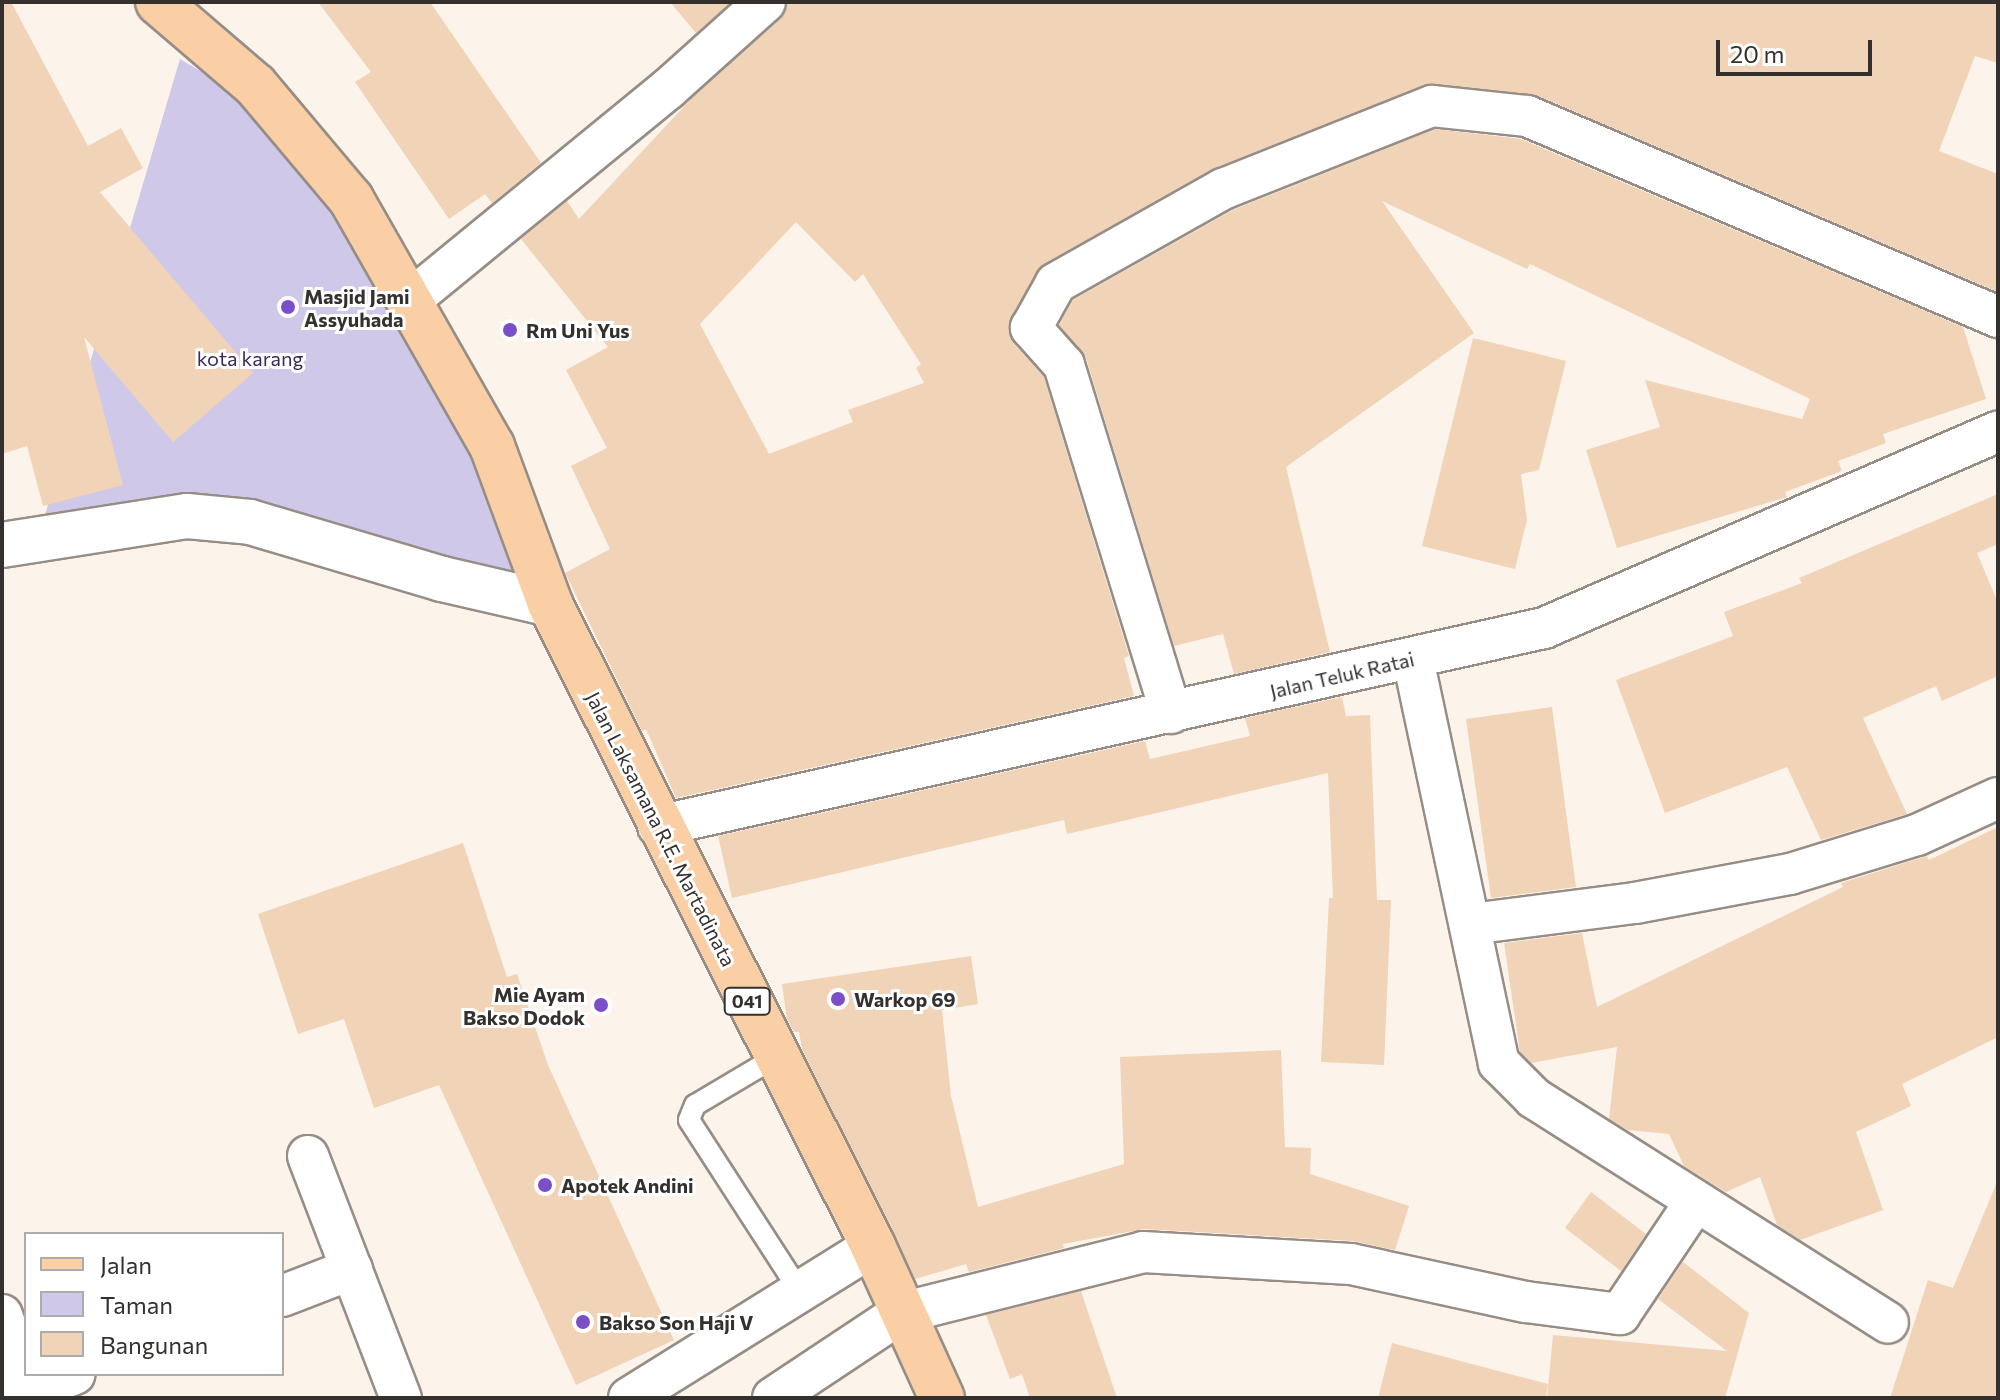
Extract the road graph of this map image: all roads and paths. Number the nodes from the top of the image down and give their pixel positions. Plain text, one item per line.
1 (765, 2) edge
2 (178, 8) edge
3 (410, 300) junction
4 (1998, 317) edge
5 (1998, 432) edge
6 (2, 545) edge
7 (550, 604) junction
8 (1413, 659) junction
9 (1171, 713) junction
10 (1998, 798) edge
11 (658, 826) junction
12 (1471, 924) junction
13 (776, 1057) junction
14 (308, 1156) dead end
15 (1696, 1201) junction
16 (873, 1246) junction
17 (352, 1269) junction
18 (284, 1295) edge
19 (802, 1295) junction
20 (901, 1313) junction
21 (2, 1315) edge
22 (1888, 1323) dead end
23 (70, 1376) edge
24 (24, 1396) edge
25 (401, 1398) edge
26 (629, 1398) edge
27 (773, 1398) edge
28 (942, 1398) edge

1 - 3 street
2 - 3 main road, Jalan Laksamana R.E. Martadinata / 041
3 - 7 main road, Jalan Laksamana R.E. Martadinata / 041
4 - 9 street
5 - 8 street, Jalan Teluk Ratai
6 - 7 street
7 - 11 main road, Jalan Laksamana R.E. Martadinata / 041
8 - 9 street, Jalan Teluk Ratai
8 - 12 street
9 - 11 street, Jalan Teluk Ratai
10 - 12 street
11 - 13 main road, Jalan Laksamana R.E. Martadinata / 041
12 - 15 street
13 - 16 main road, Jalan Laksamana R.E. Martadinata / 041
13 - 19 lane
14 - 17 street
15 - 20 street
15 - 22 street
16 - 19 street
16 - 20 main road, Jalan Laksamana R.E. Martadinata / 041
17 - 18 street
17 - 25 street
19 - 26 street
20 - 27 street
20 - 28 main road, Jalan Laksamana R.E. Martadinata / 041
21 - 24 street
23 - 24 street

